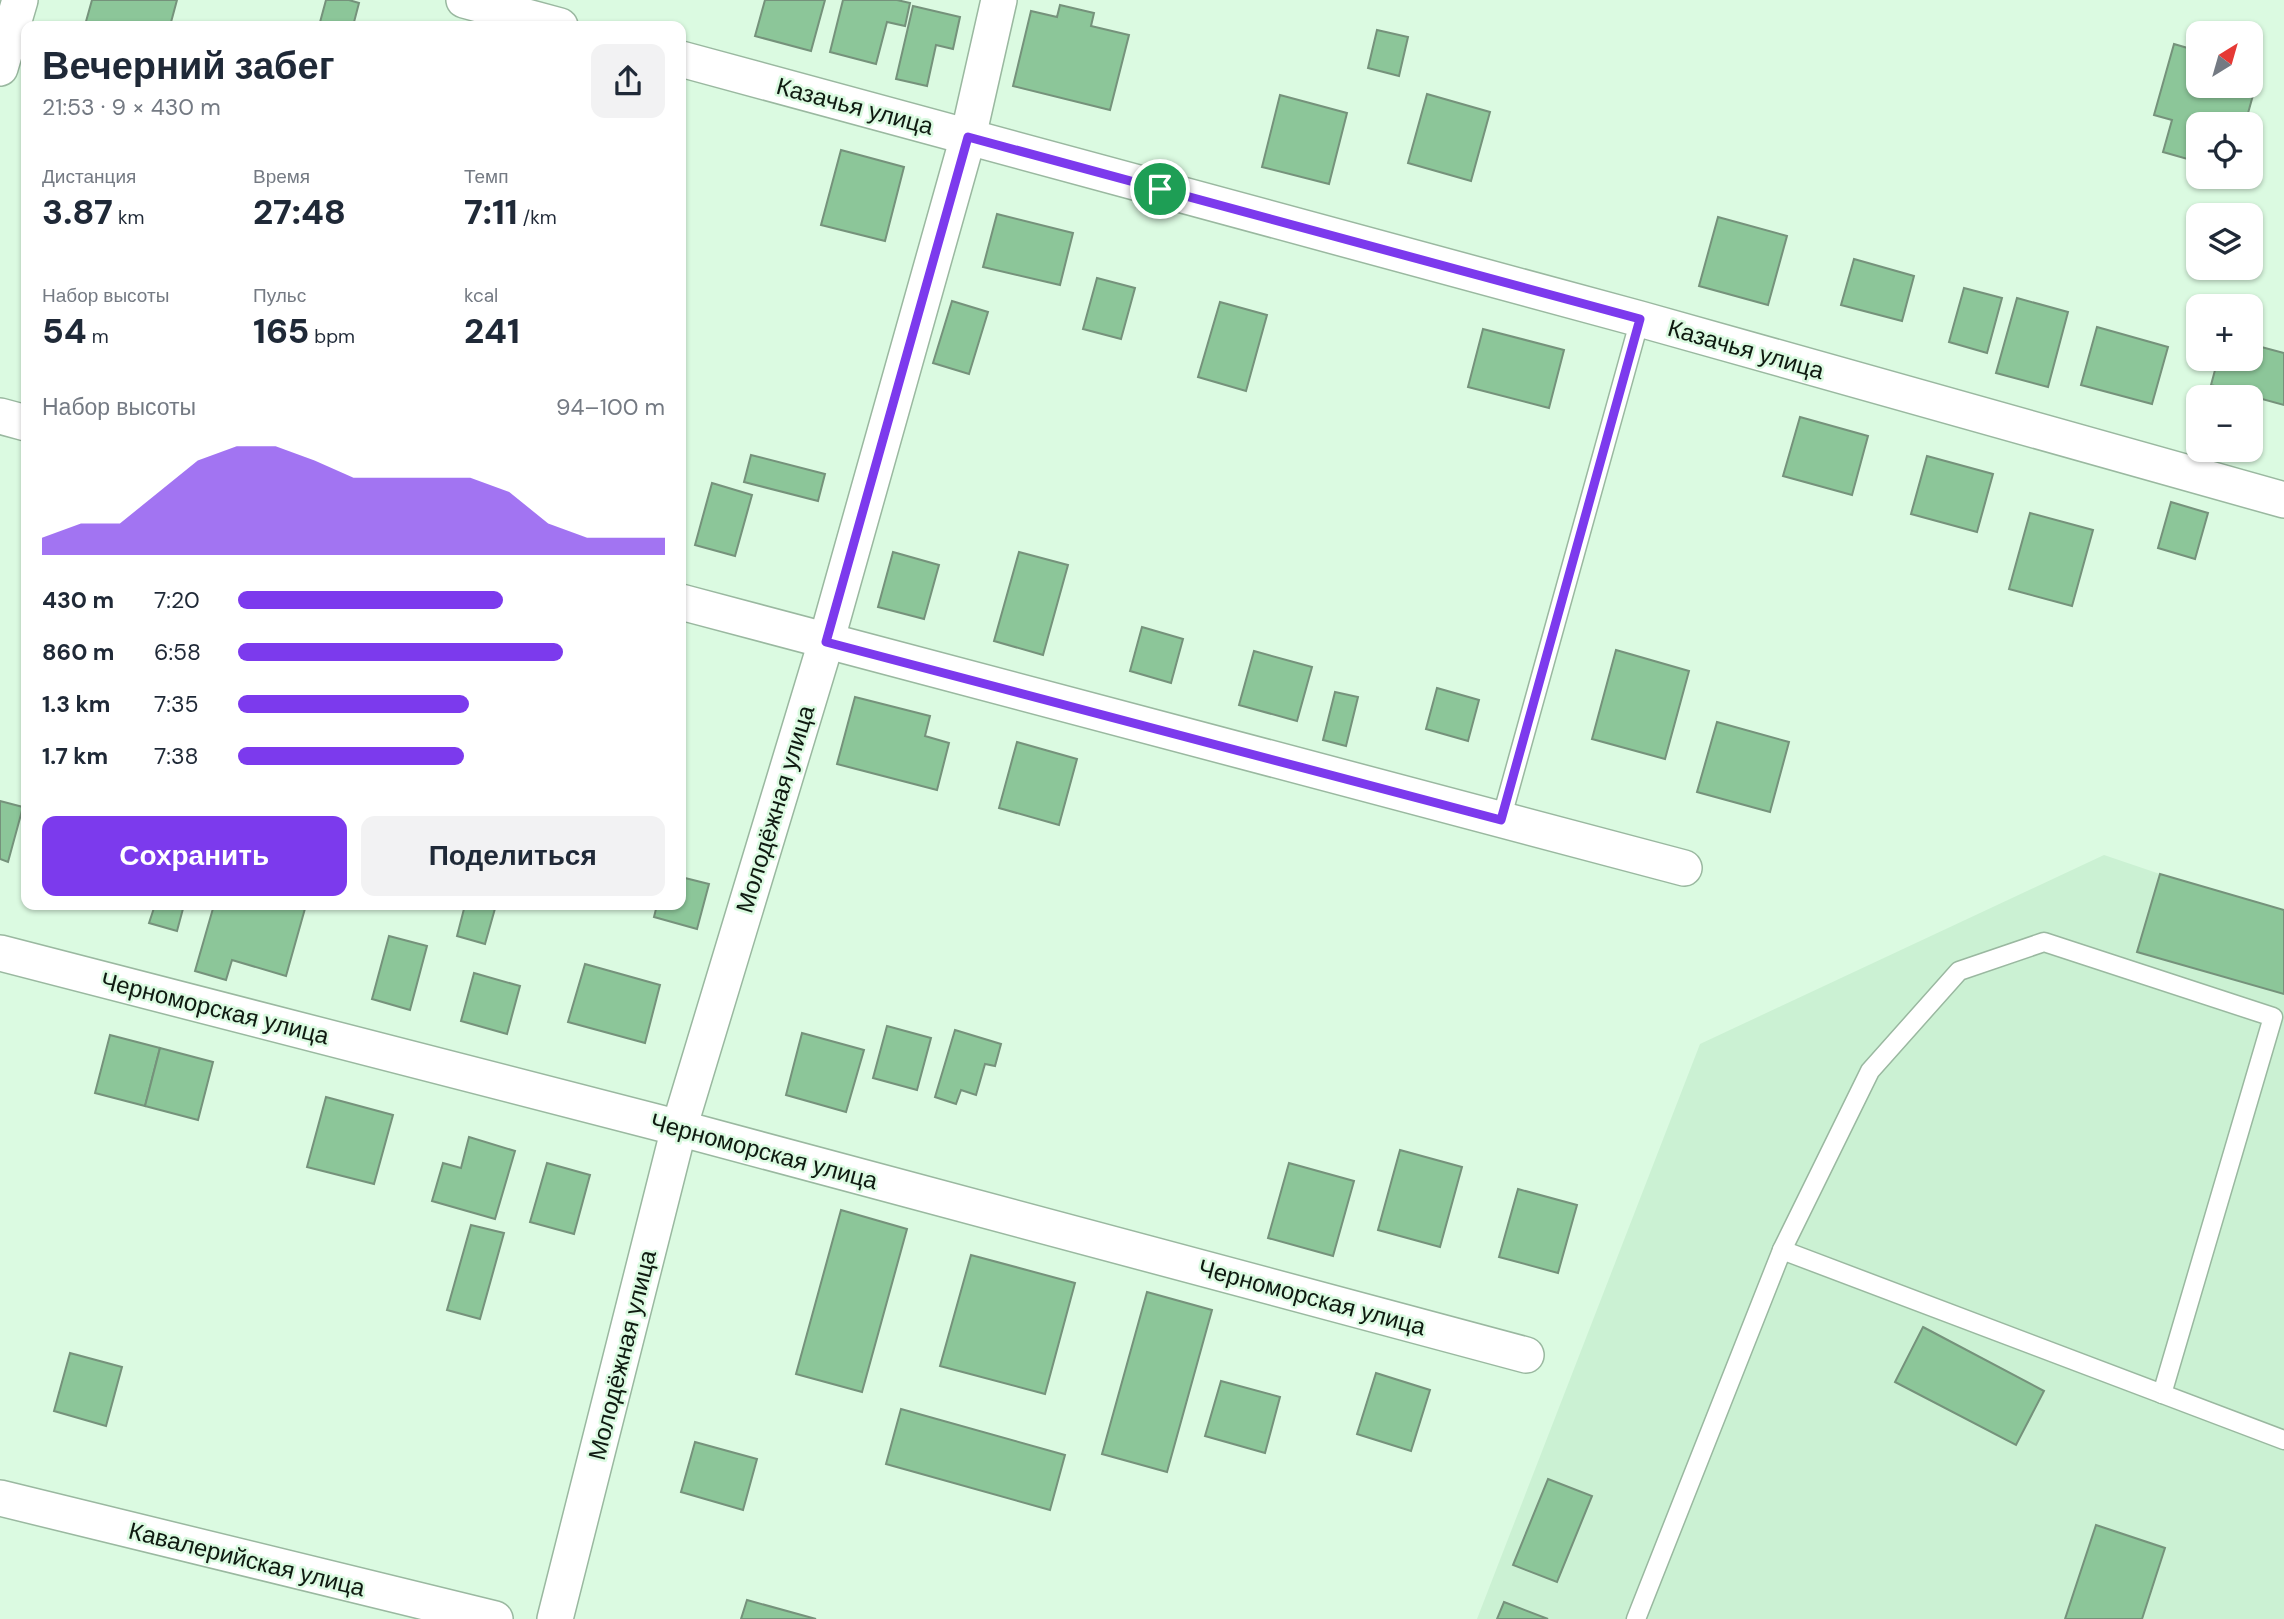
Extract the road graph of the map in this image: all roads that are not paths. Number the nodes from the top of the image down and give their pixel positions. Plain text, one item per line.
1 (20, 0) edge
2 (464, 0) edge
3 (999, 0) edge
4 (542, 21) edge
5 (686, 60) edge
6 (0, 68) edge
7 (968, 137) junction
8 (1640, 319) junction
9 (0, 416) edge
10 (21, 422) edge
11 (2284, 500) edge
12 (686, 603) edge
13 (826, 642) junction
14 (1501, 820) junction
15 (1684, 869) dead end
16 (0, 953) edge
17 (679, 1128) junction
18 (1782, 1250) junction
19 (1526, 1355) dead end
20 (2162, 1394) junction
21 (2284, 1440) edge
22 (0, 1498) edge
23 (495, 1619) edge
24 (555, 1619) edge
25 (1636, 1619) edge

1 - 6 street
2 - 4 street
3 - 7 street, Молодёжная улица
5 - 7 street, Казачья улица
7 - 8 street, Казачья улица
7 - 13 street, Молодёжная улица
8 - 11 street, Казачья улица
8 - 14 lane
9 - 10 street
12 - 13 street
13 - 14 street
13 - 17 street, Молодёжная улица
14 - 15 street
16 - 17 street, Черноморская улица
17 - 19 street, Черноморская улица
17 - 24 street, Молодёжная улица
18 - 20 lane
18 - 20 lane
18 - 25 lane
20 - 21 lane
22 - 23 street, Кавалерийская улица

